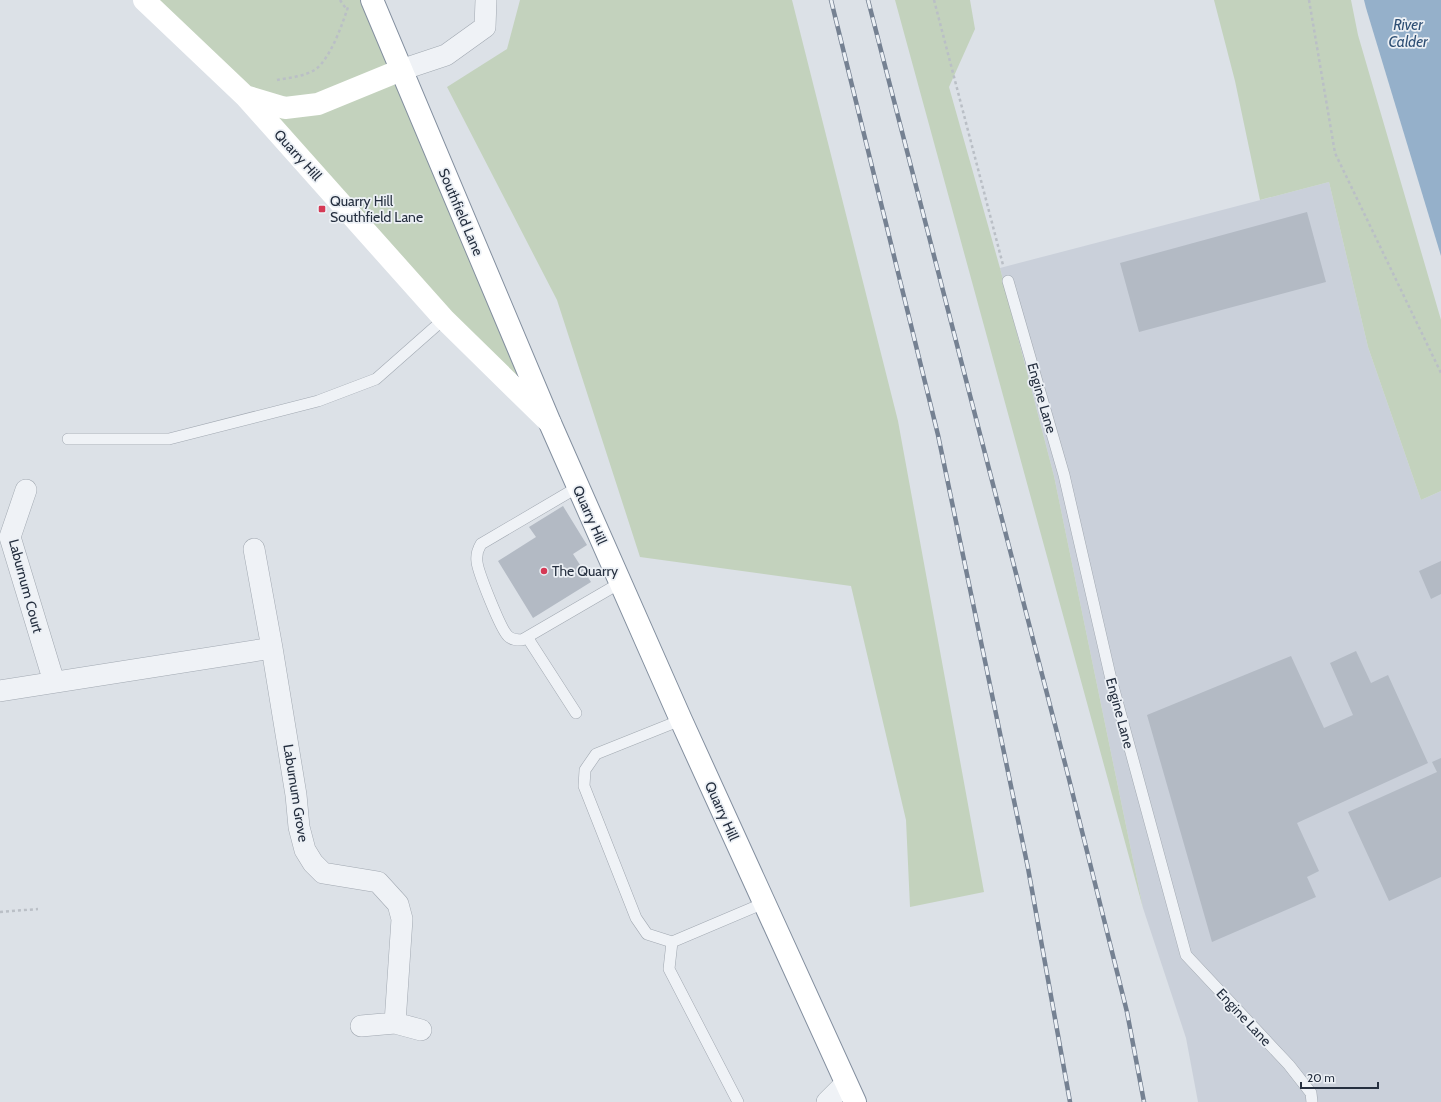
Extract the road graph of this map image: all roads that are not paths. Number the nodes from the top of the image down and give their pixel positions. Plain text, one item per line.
1 (144, 0) edge
2 (372, 0) edge
3 (486, 0) edge
4 (401, 70) junction
5 (245, 96) junction
6 (1008, 281) road end
7 (444, 319) junction
8 (550, 423) junction
9 (68, 439) dead end
10 (578, 487) junction
11 (26, 490) dead end
12 (254, 549) dead end
13 (620, 583) junction
14 (527, 637) junction
15 (272, 648) junction
16 (54, 682) junction
17 (0, 691) edge
18 (576, 713) dead end
19 (681, 720) junction
20 (764, 903) junction
21 (672, 942) junction
22 (395, 1023) junction
23 (361, 1026) dead end
24 (421, 1030) dead end
25 (846, 1082) junction
26 (738, 1102) edge
27 (827, 1102) edge
28 (855, 1102) edge
29 (1312, 1102) edge

1 - 5 main road, Quarry Hill
2 - 4 main road, Southfield Lane
3 - 4 street
4 - 5 main road, Quarry Hill
4 - 8 main road, Southfield Lane
5 - 7 main road, Quarry Hill
6 - 29 lane, Engine Lane
7 - 8 main road, Quarry Hill
7 - 9 lane
8 - 10 main road, Quarry Hill
10 - 13 main road, Quarry Hill
10 - 14 lane
11 - 16 street, Laburnum Court
12 - 15 street, Laburnum Grove
13 - 14 lane
13 - 19 main road, Quarry Hill
14 - 18 lane
15 - 16 street
15 - 22 street, Laburnum Grove
16 - 17 street
19 - 20 main road, Quarry Hill
19 - 21 lane
20 - 21 lane
20 - 25 main road, Quarry Hill
21 - 26 lane
22 - 23 street
22 - 24 street
25 - 27 street
25 - 28 main road, Quarry Hill

